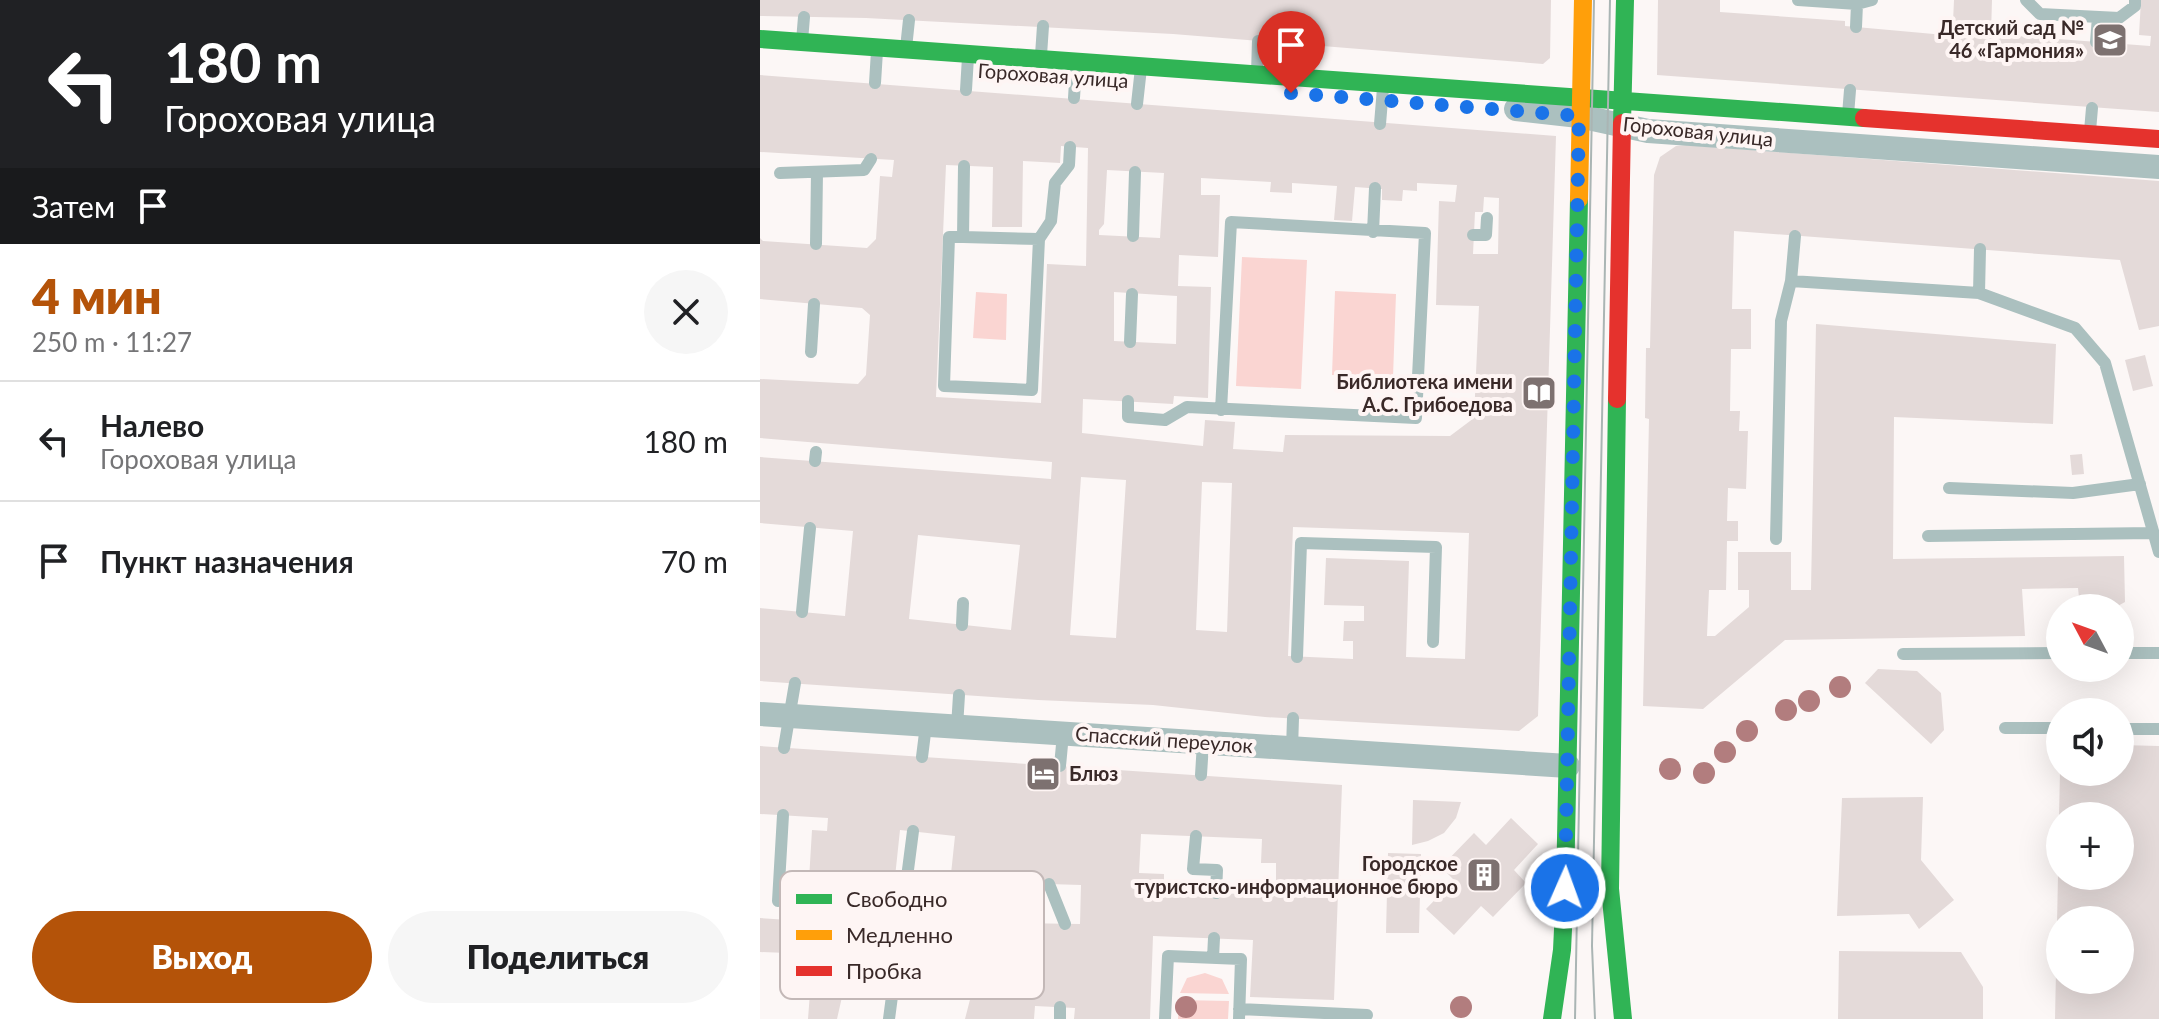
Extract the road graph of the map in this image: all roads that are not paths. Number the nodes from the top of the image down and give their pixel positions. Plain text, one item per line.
1 (1583, 0) edge
2 (1625, 0) edge
3 (1798, 0) edge
4 (1872, 0) edge
5 (2026, 0) edge
6 (2135, 0) edge
7 (1857, 4) junction
8 (804, 17) dead end
9 (2098, 17) junction
10 (909, 20) dead end
11 (1043, 26) dead end
12 (1856, 27) dead end
13 (760, 39) edge
14 (1258, 41) dead end
15 (2096, 42) dead end
16 (802, 43) junction
17 (906, 50) junction
18 (760, 54) edge
19 (1040, 60) junction
20 (876, 65) junction
21 (967, 71) junction
22 (1257, 76) junction
23 (1075, 79) junction
24 (1139, 85) junction
25 (1850, 90) dead end
26 (1382, 92) junction
27 (1625, 101) junction
28 (1580, 107) junction
29 (2092, 108) dead end
30 (1804, 113) junction
31 (1848, 117) junction
32 (1380, 124) dead end
33 (1624, 126) junction
34 (1990, 127) junction
35 (2089, 134) junction
36 (2159, 139) edge
37 (1070, 147) dead end
38 (1801, 148) junction
39 (871, 159) dead end
40 (1987, 162) junction
41 (964, 166) dead end
42 (2159, 170) edge
43 (817, 172) junction
44 (1135, 172) dead end
45 (780, 173) dead end
46 (1375, 188) dead end
47 (1487, 218) dead end
48 (1373, 232) junction
49 (1473, 235) dead end
50 (1133, 236) dead end
51 (1795, 236) dead end
52 (963, 237) junction
53 (1039, 239) junction
54 (816, 244) dead end
55 (1980, 249) dead end
56 (1791, 281) junction
57 (1979, 293) junction
58 (1132, 294) dead end
59 (814, 304) dead end
60 (1130, 342) dead end
61 (811, 352) dead end
62 (1128, 401) dead end
63 (1221, 410) junction
64 (2140, 484) junction
65 (1949, 488) dead end
66 (810, 528) dead end
67 (2154, 533) junction
68 (1928, 536) dead end
69 (1776, 539) dead end
70 (2159, 552) edge
71 (963, 603) dead end
72 (802, 612) dead end
73 (962, 625) dead end
74 (1433, 642) dead end
75 (2046, 653) edge
76 (2134, 653) edge
77 (2159, 653) edge
78 (1903, 654) dead end
79 (1297, 657) dead end
80 (795, 683) dead end
81 (959, 695) dead end
82 (760, 714) edge
83 (789, 716) junction
84 (1293, 718) dead end
85 (926, 725) junction
86 (957, 727) junction
87 (2005, 728) dead end
88 (2046, 728) edge
89 (2134, 729) edge
90 (2159, 729) edge
91 (1063, 734) junction
92 (1203, 743) junction
93 (784, 748) dead end
94 (1292, 749) junction
95 (922, 757) dead end
96 (1060, 766) dead end
97 (1568, 766) junction
98 (1201, 775) dead end
99 (783, 815) dead end
100 (913, 831) dead end
101 (1196, 836) dead end
102 (908, 871) edge
103 (1049, 884) dead end
104 (1216, 893) dead end
105 (778, 901) dead end
106 (1065, 924) dead end
107 (1214, 938) dead end
108 (1213, 958) junction
109 (892, 999) edge
110 (1239, 1014) edge
111 (1367, 1015) dead end
112 (889, 1019) edge
113 (1165, 1019) edge
114 (1552, 1019) edge
115 (1623, 1019) edge

1 - 28 main road
2 - 27 main road
3 - 7 lane
4 - 7 lane
5 - 9 lane
6 - 9 lane
7 - 12 lane
8 - 16 lane
9 - 15 lane
10 - 17 lane
11 - 19 lane
13 - 16 main road, Гороховая улица
14 - 22 lane
16 - 20 main road, Гороховая улица
17 - 20 main road, Гороховая улица
17 - 21 main road, Гороховая улица
18 - 20 street, Гороховая улица
19 - 21 main road, Гороховая улица
19 - 23 main road, Гороховая улица
20 - 21 street, Гороховая улица
21 - 23 street, Гороховая улица
22 - 24 main road, Гороховая улица
22 - 26 main road, Гороховая улица
23 - 24 street, Гороховая улица
24 - 26 street, Гороховая улица
25 - 31 lane
26 - 28 street, Гороховая улица
26 - 32 lane
27 - 28 main road, Гороховая улица
27 - 30 main road, Гороховая улица
27 - 33 main road
28 - 33 street, Гороховая улица
28 - 97 main road
29 - 35 lane
30 - 31 main road, Гороховая улица
30 - 38 lane
31 - 34 main road, Гороховая улица
33 - 38 street, Гороховая улица
33 - 115 main road
34 - 35 main road, Гороховая улица
34 - 40 lane
35 - 36 main road, Гороховая улица
37 - 53 lane
38 - 40 street, Гороховая улица
39 - 43 lane
40 - 42 street, Гороховая улица
41 - 52 lane
43 - 45 lane
43 - 54 lane
44 - 50 lane
46 - 48 lane
47 - 49 lane
48 - 63 lane
48 - 63 lane
51 - 56 lane
52 - 53 lane
52 - 53 lane
55 - 57 lane
56 - 57 lane
56 - 69 lane
57 - 64 lane
58 - 60 lane
59 - 61 lane
62 - 63 lane
64 - 65 lane
64 - 67 lane
66 - 72 lane
67 - 68 lane
67 - 70 lane
71 - 73 lane
74 - 79 lane
75 - 78 lane
76 - 77 lane
80 - 83 lane
81 - 86 lane
82 - 83 street, Спасский переулок
83 - 85 street, Спасский переулок
83 - 93 lane
84 - 94 lane
85 - 86 street, Спасский переулок
85 - 95 lane
86 - 91 street, Спасский переулок
87 - 88 lane
89 - 90 lane
91 - 92 street, Спасский переулок
91 - 96 lane
92 - 94 street, Спасский переулок
92 - 98 lane
94 - 97 street, Спасский переулок
97 - 114 main road
99 - 105 lane
100 - 102 lane
101 - 104 lane
103 - 106 lane
107 - 108 lane
108 - 110 lane
108 - 113 lane
109 - 112 lane
110 - 111 lane

